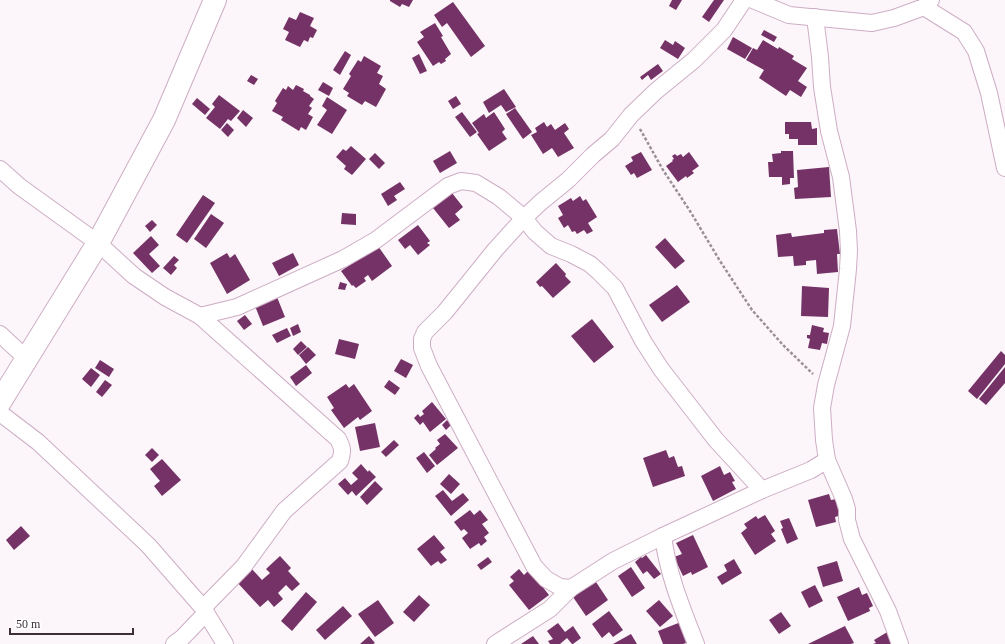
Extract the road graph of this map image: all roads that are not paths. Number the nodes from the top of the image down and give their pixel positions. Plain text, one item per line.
1 (215, 0) edge
2 (744, 0) edge
3 (753, 0) edge
4 (927, 3) edge
5 (815, 17) junction
6 (1004, 160) edge
7 (0, 169) edge
8 (524, 218) junction
9 (98, 243) junction
10 (200, 316) junction
11 (0, 334) edge
12 (27, 359) junction
13 (0, 402) edge
14 (0, 413) edge
15 (827, 460) junction
16 (762, 490) junction
17 (663, 536) junction
18 (571, 588) junction
19 (205, 611) junction
20 (174, 644) edge
21 (225, 644) edge
22 (495, 644) edge
23 (696, 644) edge
24 (900, 644) edge

1 - 9 main road
2 - 8 street
3 - 5 street
4 - 5 street
4 - 6 street
5 - 15 street
7 - 9 street
8 - 10 street
8 - 16 street
8 - 18 street
9 - 10 street
9 - 12 main road
10 - 19 street
11 - 12 street
12 - 13 main road
14 - 19 street
15 - 16 street
15 - 24 street
16 - 17 street
17 - 18 street
17 - 23 street
18 - 22 street
19 - 20 street
19 - 21 street

